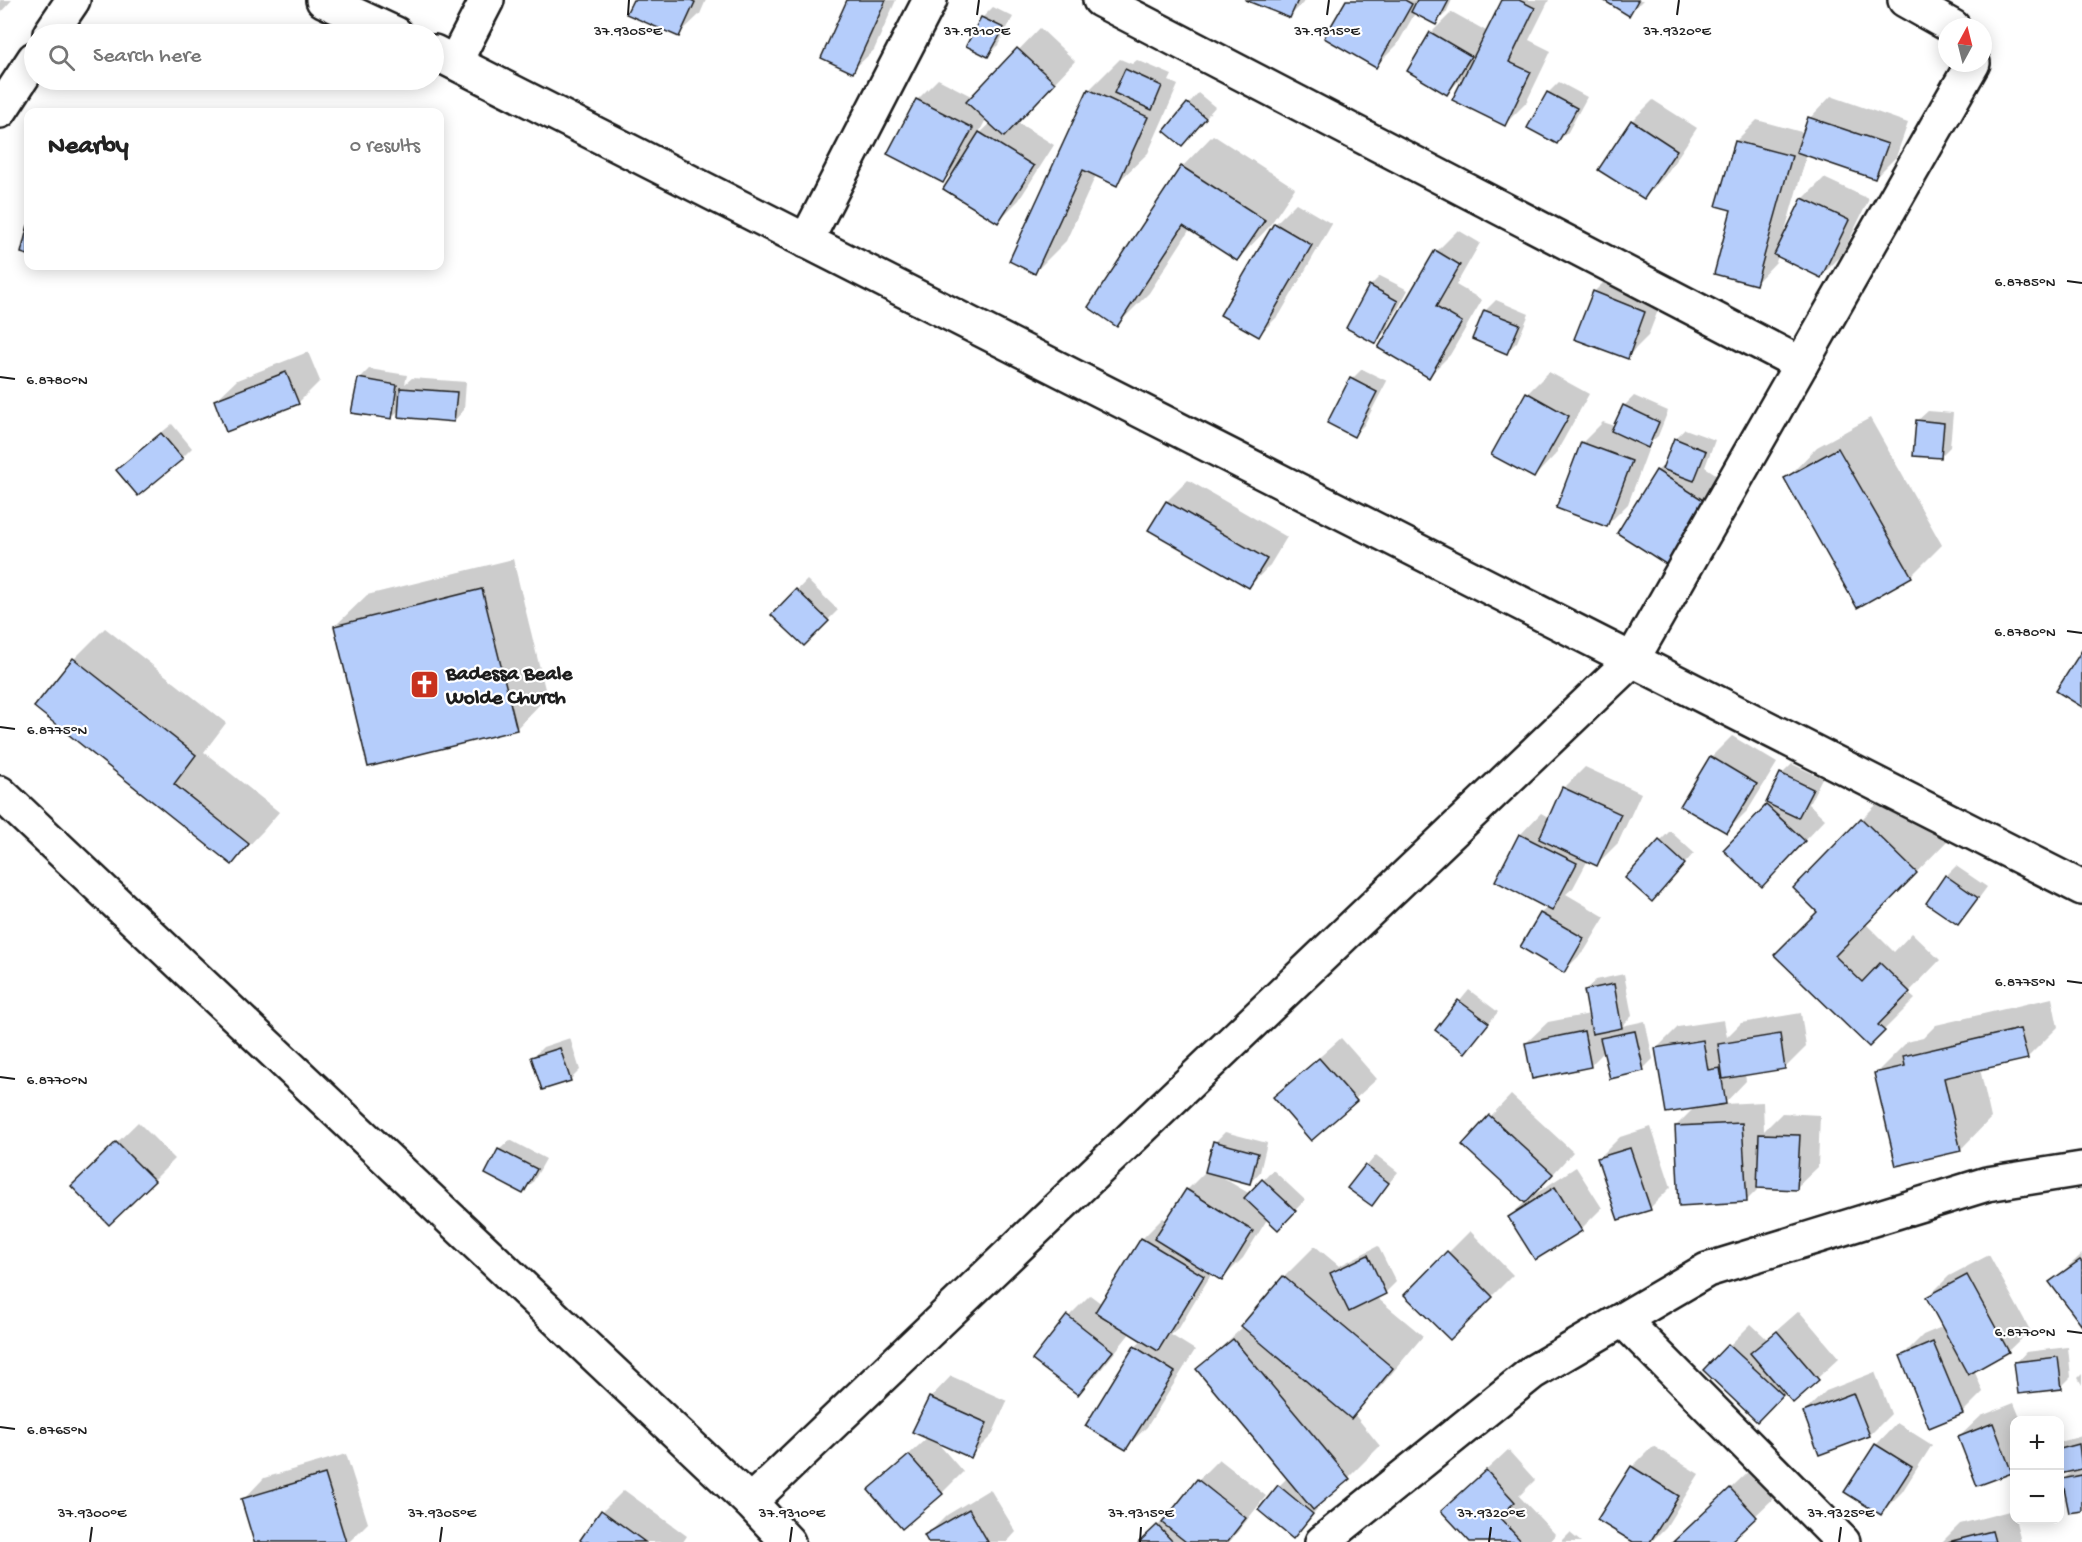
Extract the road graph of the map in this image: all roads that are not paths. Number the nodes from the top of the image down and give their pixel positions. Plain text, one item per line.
1 (73, 0) edge
2 (323, 0) edge
3 (487, 0) edge
4 (930, 0) edge
5 (1100, 0) edge
6 (1905, 0) edge
7 (1938, 19) edge
8 (57, 24) edge
9 (375, 24) edge
10 (444, 57) edge
11 (1968, 72) edge
12 (24, 74) edge
13 (0, 111) edge
14 (806, 241) junction
15 (1801, 364) junction
16 (1632, 660) junction
17 (0, 793) edge
18 (2082, 888) edge
19 (2082, 1169) edge
20 (1623, 1320) junction
21 (750, 1502) junction
22 (1327, 1540) edge
23 (788, 1542) edge
24 (1843, 1542) edge

1 - 8 street
2 - 9 street
3 - 10 street
4 - 14 street
5 - 15 street
6 - 7 street
10 - 14 street
11 - 15 street
12 - 13 street
14 - 16 street
15 - 16 street
16 - 18 street
16 - 21 street
17 - 21 street
19 - 20 street
20 - 22 street
20 - 24 street
21 - 23 street

